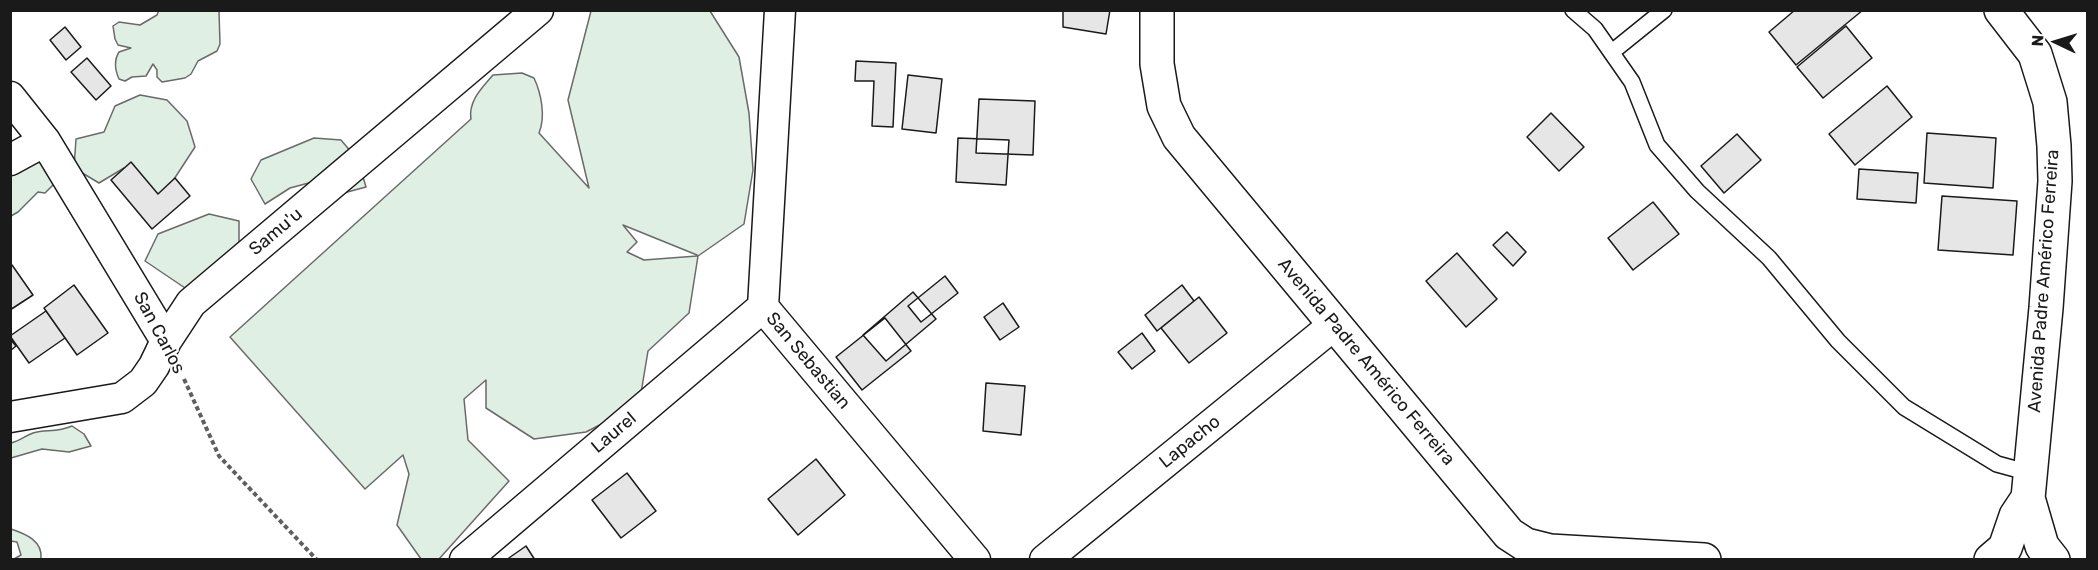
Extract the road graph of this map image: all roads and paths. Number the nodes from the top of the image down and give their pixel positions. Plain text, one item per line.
1 (538, 10) edge
2 (780, 10) edge
3 (1157, 10) edge
4 (1573, 10) edge
5 (1664, 10) edge
6 (2001, 10) edge
7 (1612, 52) junction
8 (10, 97) edge
9 (45, 141) junction
10 (10, 159) edge
11 (763, 307) junction
12 (1335, 324) junction
13 (166, 341) junction
14 (10, 417) edge
15 (2029, 485) junction
16 (317, 560) edge
17 (465, 560) edge
18 (975, 560) edge
19 (1045, 560) edge
20 (1704, 560) edge
21 (1991, 560) edge
22 (2053, 560) edge

1 - 13 street, Samu'u
2 - 11 street, San Sebastian
3 - 12 street, Avenida Padre Américo Ferreira
4 - 7 lane
5 - 7 lane
6 - 15 street, Avenida Padre Américo Ferreira
7 - 15 lane
8 - 9 street, San Carlos
9 - 10 street
9 - 13 street, San Carlos
11 - 17 street, Laurel
11 - 18 street, San Sebastian
12 - 19 street, Lapacho
12 - 20 street, Avenida Padre Américo Ferreira
13 - 14 street, Samu'u
13 - 16 path, San Carlos
15 - 21 street
15 - 22 street, Avenida Padre Américo Ferreira

